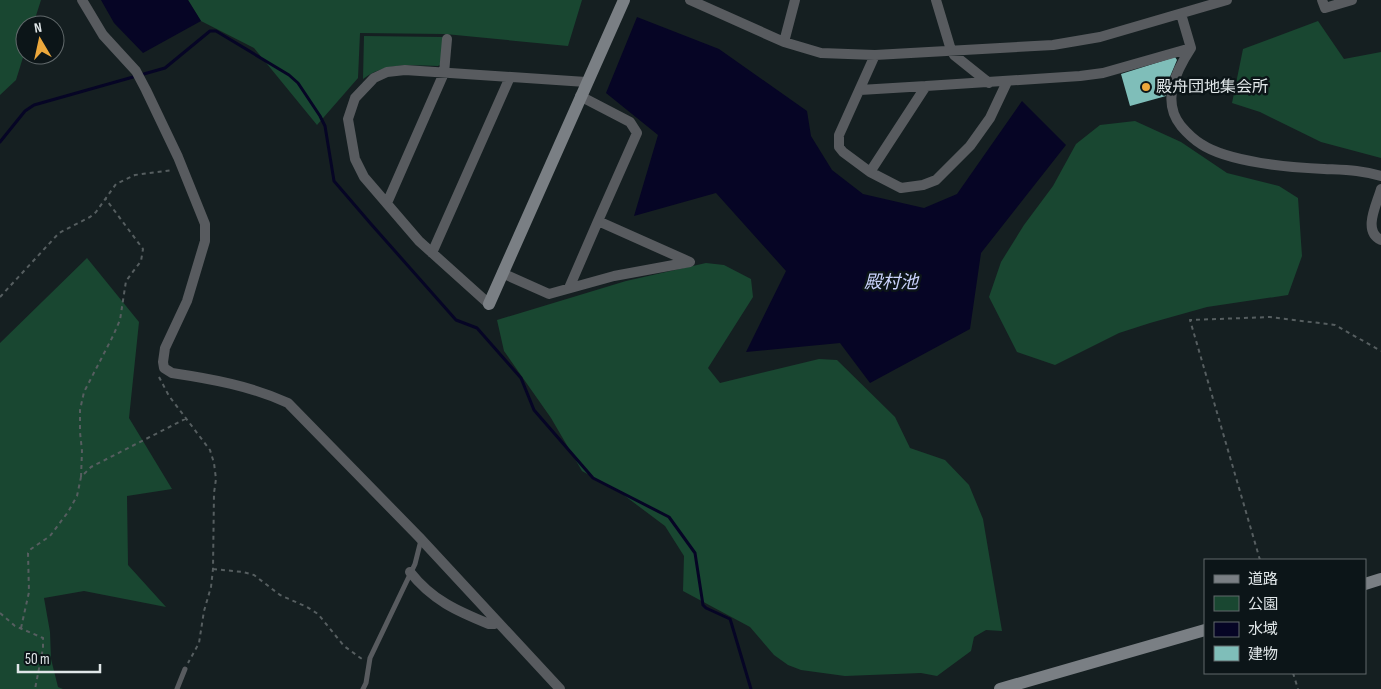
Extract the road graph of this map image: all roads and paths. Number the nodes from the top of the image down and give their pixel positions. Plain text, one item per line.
1 (82, 0) edge
2 (624, 0) edge
3 (690, 0) edge
4 (795, 0) edge
5 (936, 0) edge
6 (1226, 0) edge
7 (1322, 0) edge
8 (1352, 0) edge
9 (1181, 14) junction
10 (447, 39) dead end
11 (784, 42) junction
12 (1191, 48) junction
13 (951, 50) junction
14 (875, 55) junction
15 (444, 72) junction
16 (510, 77) junction
17 (586, 82) junction
18 (1007, 82) junction
19 (989, 83) junction
20 (926, 86) junction
21 (860, 90) junction
22 (580, 96) junction
23 (183, 168) junction
24 (870, 172) junction
25 (1381, 176) edge
26 (1381, 189) edge
27 (105, 198) junction
28 (387, 203) junction
29 (598, 221) junction
30 (1381, 240) edge
31 (432, 252) junction
32 (502, 273) junction
33 (569, 288) junction
34 (0, 297) edge
35 (489, 304) joint
36 (1381, 351) edge
37 (164, 368) junction
38 (187, 418) junction
39 (80, 477) junction
40 (423, 541) junction
41 (1260, 559) edge
42 (214, 569) junction
43 (410, 572) junction
44 (1381, 579) edge
45 (1366, 584) edge
46 (0, 612) edge
47 (498, 622) junction
48 (21, 628) junction
49 (1204, 630) edge
50 (369, 666) junction
51 (184, 669) joint
52 (1293, 674) edge
53 (35, 689) edge
54 (177, 689) edge
55 (363, 689) edge
56 (560, 689) edge
57 (1000, 689) edge
58 (1298, 689) edge

1 - 23 street
2 - 17 street
3 - 11 street
4 - 11 street
5 - 13 street
6 - 9 street
7 - 8 street
9 - 12 street
9 - 13 street
10 - 15 street
11 - 14 street
12 - 18 street
12 - 25 street
13 - 14 street
13 - 19 street
14 - 21 street
15 - 16 street
15 - 28 street
15 - 28 street
16 - 17 street
16 - 31 street
17 - 22 street
18 - 19 street
18 - 24 street
19 - 20 street
20 - 21 street
20 - 24 street
21 - 24 street
22 - 29 street
22 - 32 street
23 - 27 path
23 - 37 street
26 - 30 street
27 - 34 path
27 - 39 path
28 - 31 street
29 - 33 street
29 - 33 street
31 - 35 street
32 - 33 street
32 - 35 street
36 - 41 path
37 - 38 path
37 - 40 street
38 - 39 path
38 - 42 path
39 - 48 path
40 - 43 lane
40 - 47 street
42 - 50 path
42 - 51 path
43 - 47 street
43 - 50 lane
44 - 45 street
46 - 48 path
47 - 56 street
48 - 53 path
49 - 57 street
50 - 55 lane
51 - 54 lane
52 - 58 path

